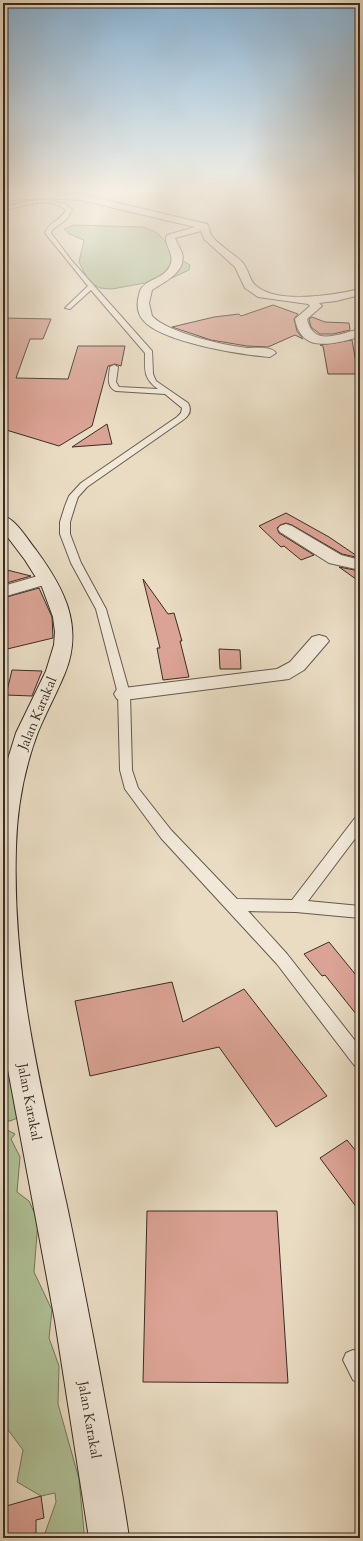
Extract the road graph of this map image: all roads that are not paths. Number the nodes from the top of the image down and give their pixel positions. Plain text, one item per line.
1 (71, 262) edge
2 (175, 262) edge
3 (235, 262) edge
4 (91, 287) junction
5 (360, 292) edge
6 (308, 302) junction
7 (360, 304) edge
8 (68, 308) dead end
9 (356, 334) dead end
10 (270, 353) dead end
11 (114, 368) dead end
12 (164, 392) junction
13 (3, 520) edge
14 (286, 529) dead end
15 (360, 565) edge
16 (45, 579) junction
17 (3, 592) edge
18 (319, 641) dead end
19 (124, 694) junction
20 (360, 822) edge
21 (233, 905) junction
22 (296, 906) junction
23 (360, 912) edge
24 (360, 1060) edge
25 (109, 1538) edge

1 - 4 lane
2 - 10 street
3 - 6 street
4 - 8 lane
4 - 12 lane
5 - 6 street
6 - 7 street
6 - 9 street
11 - 12 lane
12 - 19 lane
13 - 16 street, Jalan Karakal
14 - 15 street
16 - 17 street
16 - 25 street, Jalan Karakal
18 - 19 street
19 - 21 lane
20 - 22 lane
21 - 22 lane
21 - 24 lane
22 - 23 lane

